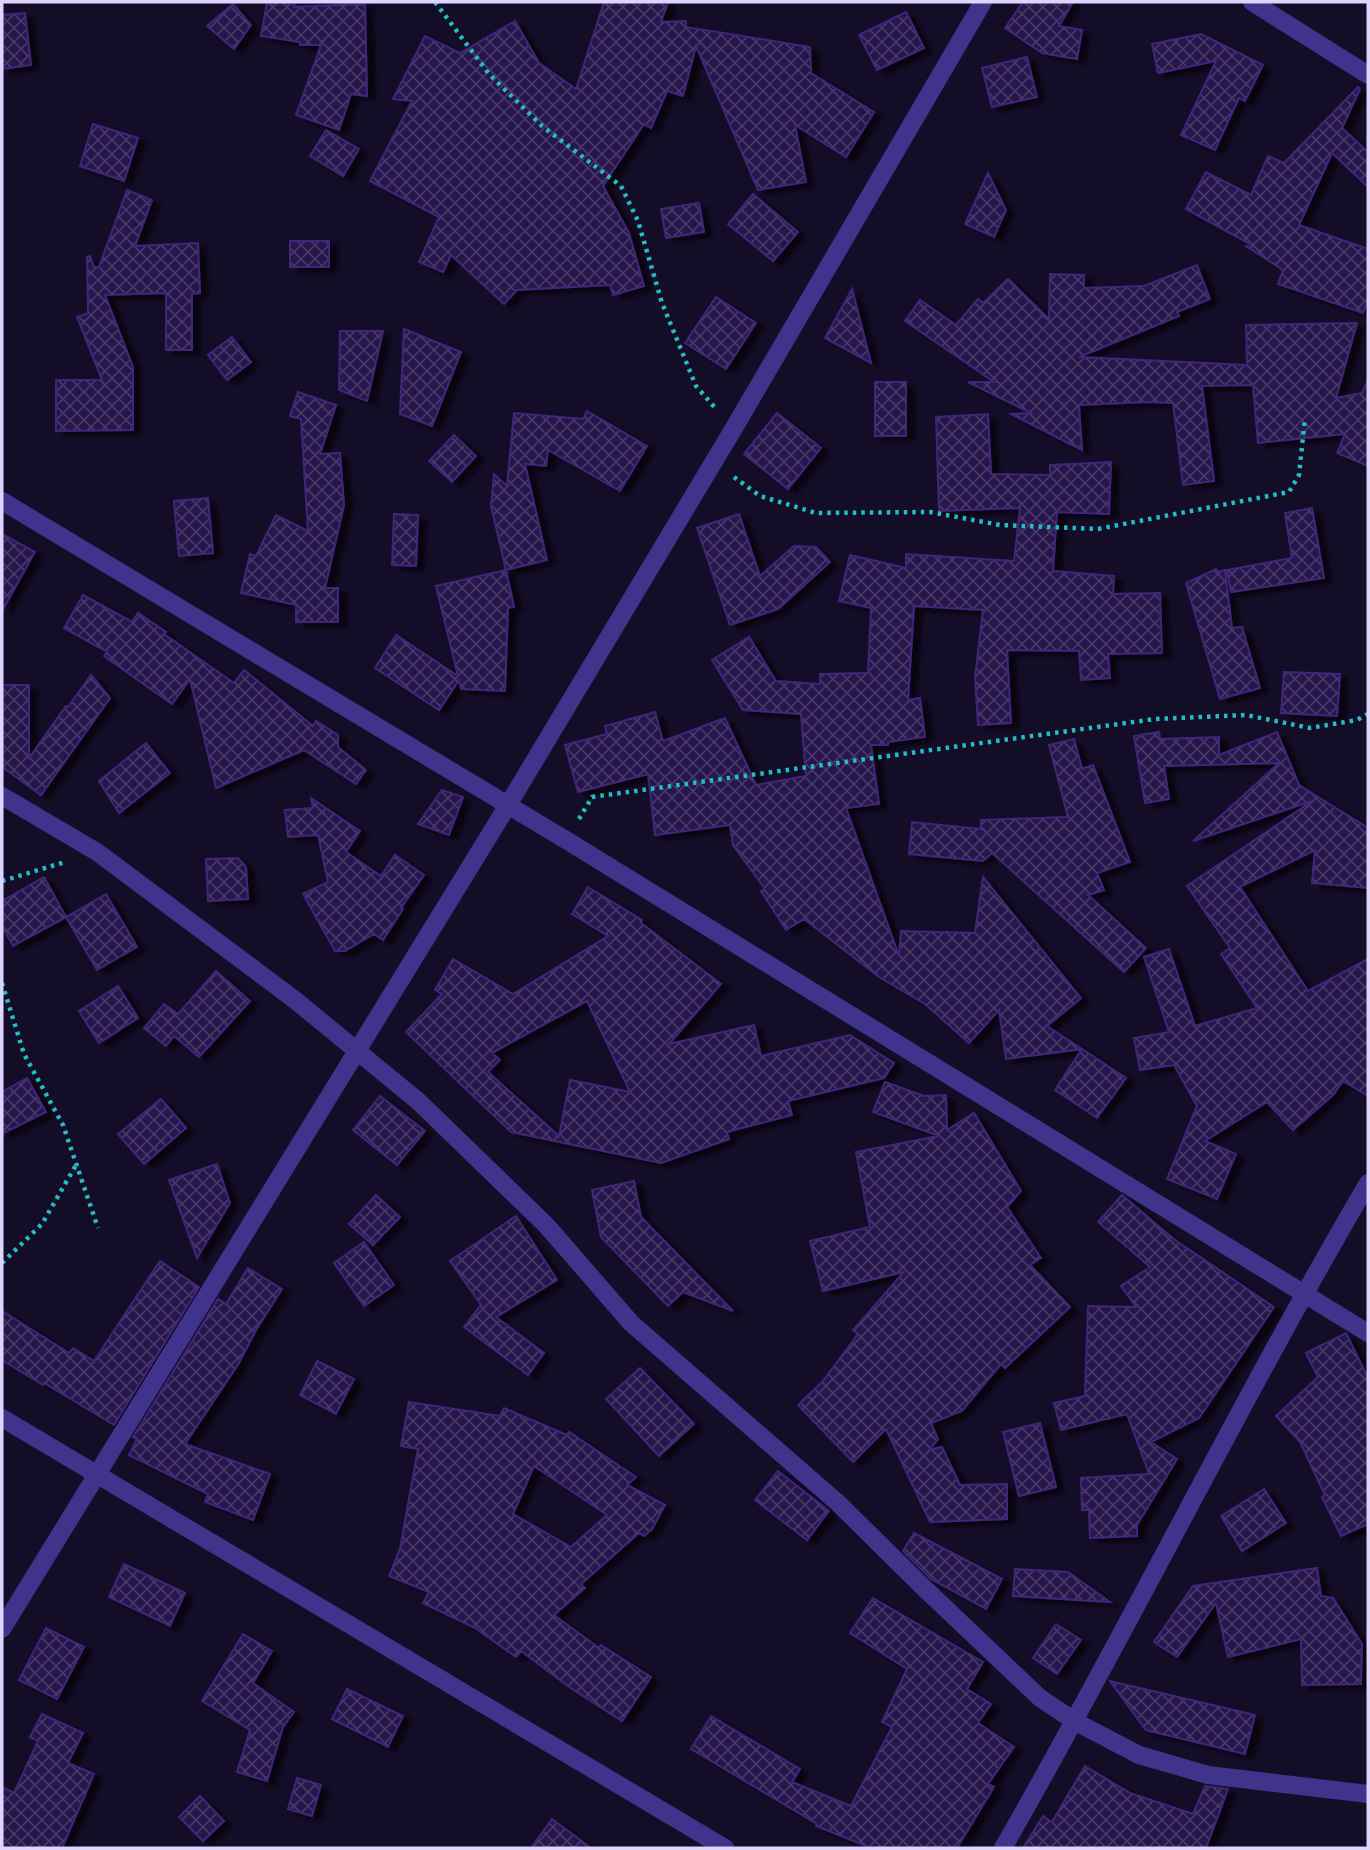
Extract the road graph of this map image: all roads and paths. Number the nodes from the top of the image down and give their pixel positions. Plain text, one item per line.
1 (435, 2) edge
2 (984, 2) edge
3 (1252, 2) edge
4 (1368, 75) edge
5 (1305, 418) dead end
6 (734, 428) junction
7 (713, 463) junction
8 (2, 500) edge
9 (1368, 714) edge
10 (2, 796) edge
11 (508, 805) junction
12 (566, 840) junction
13 (97, 852) junction
14 (2, 881) edge
15 (2, 983) edge
16 (358, 1050) junction
17 (77, 1164) junction
18 (1368, 1183) edge
19 (98, 1228) dead end
20 (2, 1263) edge
21 (1303, 1294) junction
22 (1368, 1333) edge
23 (2, 1418) edge
24 (97, 1474) junction
25 (2, 1629) edge
26 (1076, 1722) junction
27 (1368, 1794) edge
28 (725, 1848) edge
29 (1003, 1848) edge

1 - 6 path
2 - 6 street
3 - 4 street
5 - 7 path
6 - 7 street
7 - 11 street
8 - 11 street
9 - 12 path
10 - 13 street
11 - 12 street
11 - 16 street
12 - 21 street
13 - 14 path
13 - 16 street
15 - 17 path
16 - 24 street
16 - 26 street
17 - 19 path
17 - 20 path
18 - 21 street
21 - 22 street
21 - 26 street
23 - 24 street
24 - 25 street
24 - 28 street
26 - 27 street
26 - 29 street

